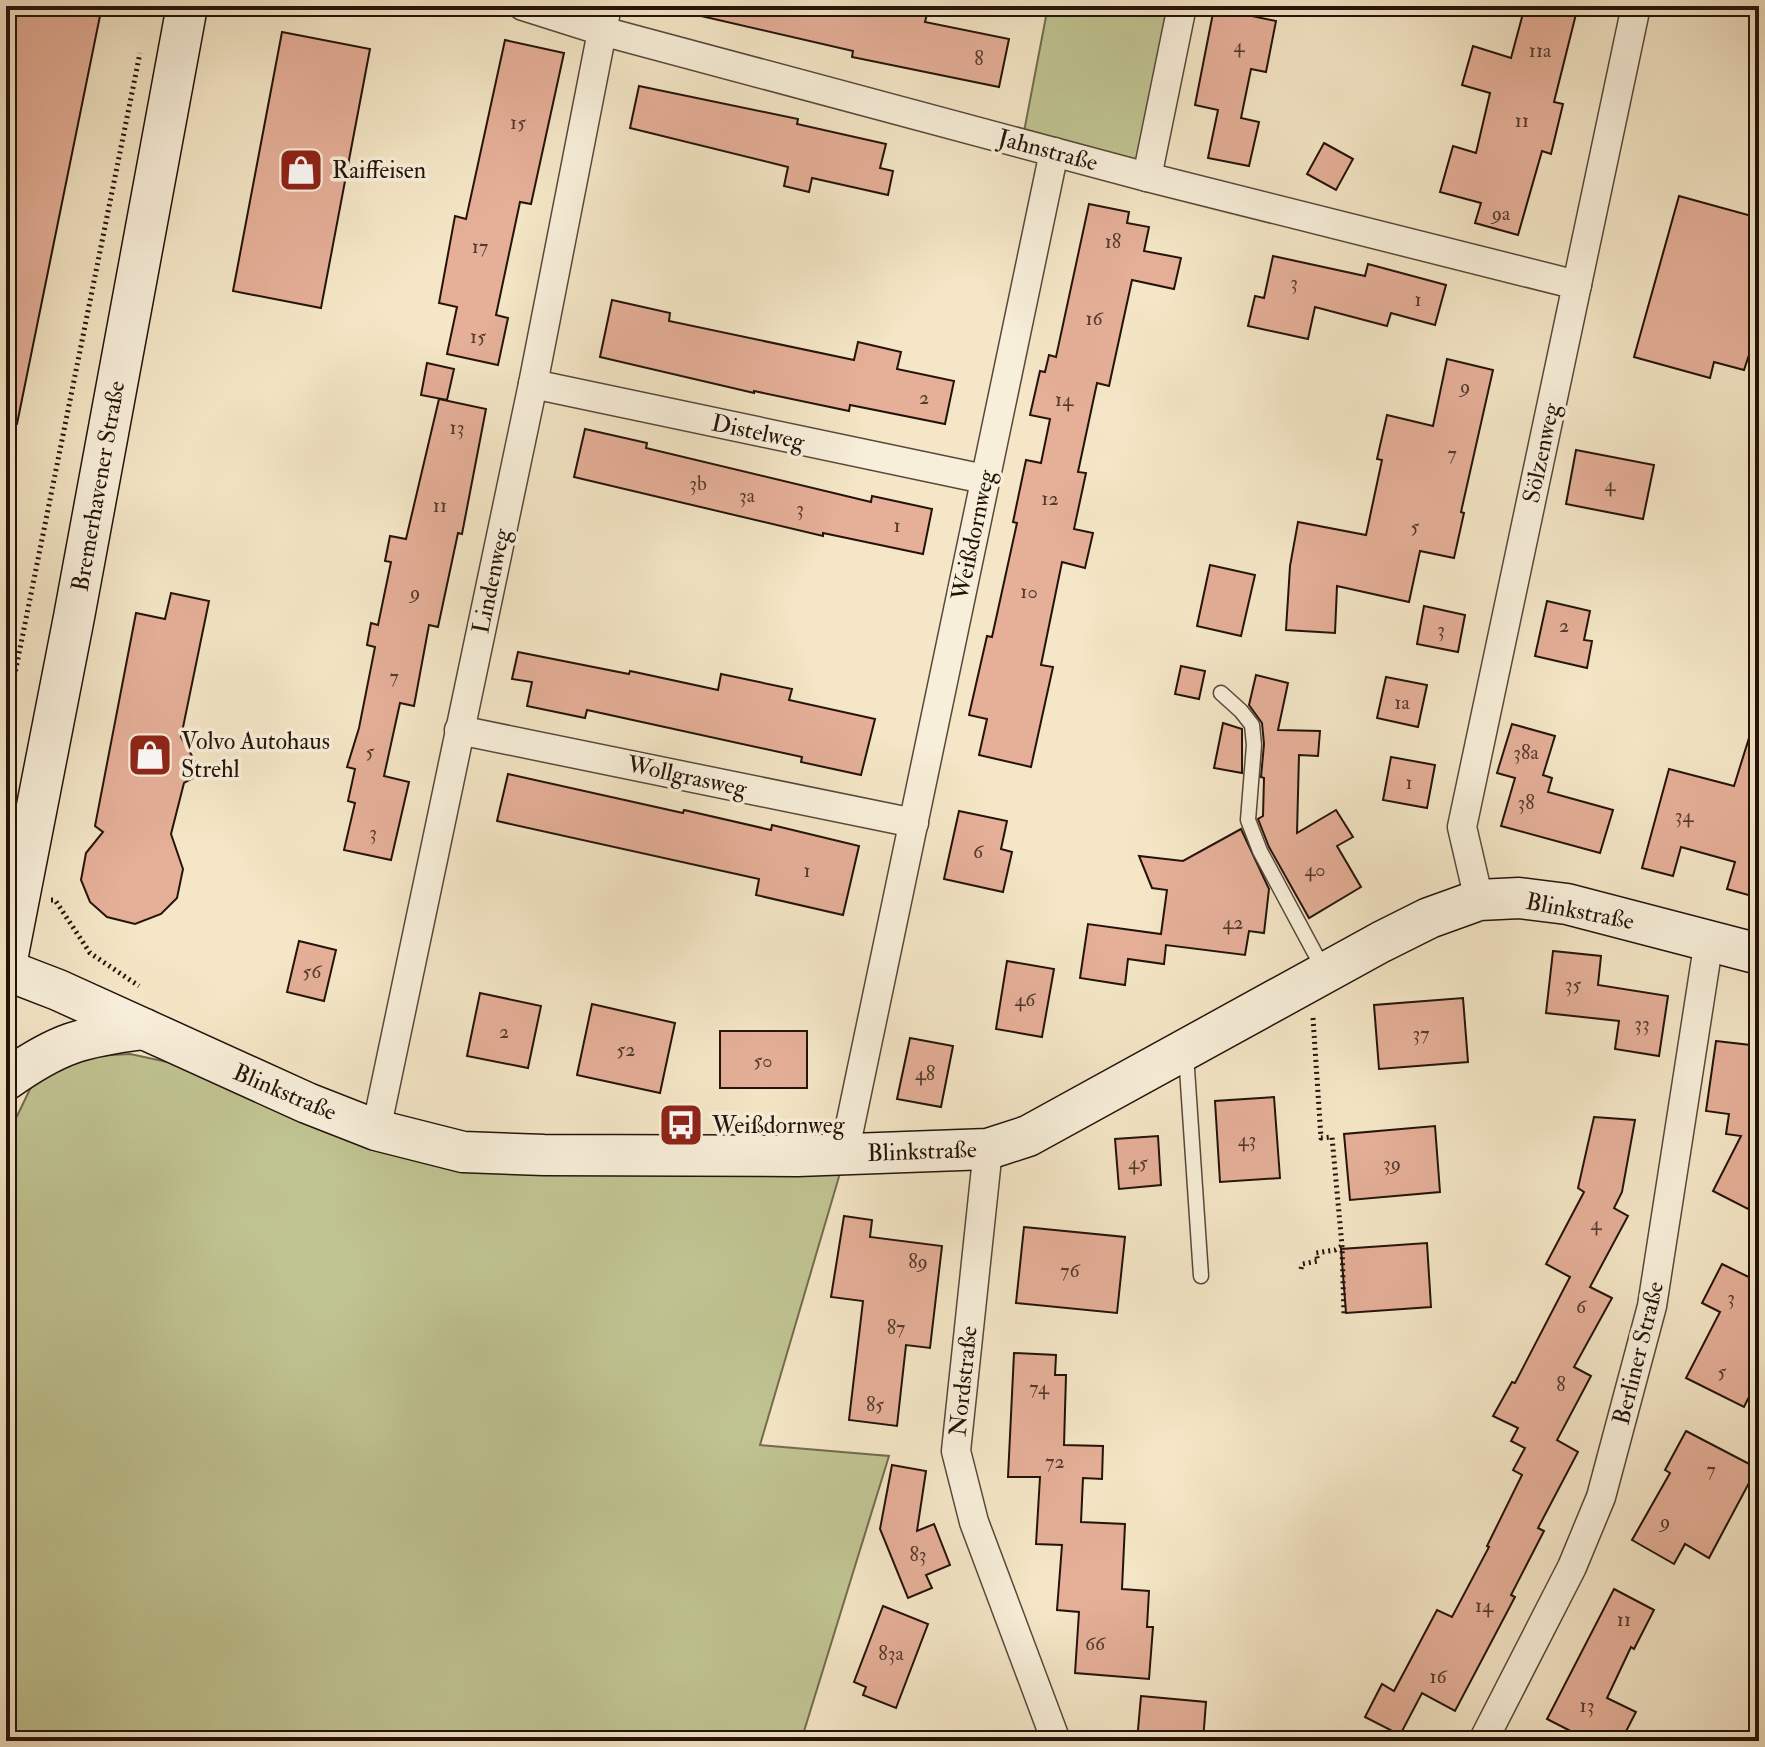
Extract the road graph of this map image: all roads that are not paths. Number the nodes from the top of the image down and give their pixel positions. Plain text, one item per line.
1 (187, 6) edge
2 (523, 6) edge
3 (1182, 6) edge
4 (1636, 6) edge
5 (605, 18) edge
6 (1054, 152) junction
7 (1147, 177) junction
8 (1577, 285) junction
9 (533, 384) junction
10 (984, 479) junction
11 (1221, 693) dead end
12 (459, 730) junction
13 (41, 787) junction
14 (914, 823) junction
15 (6, 824) edge
16 (1479, 900) junction
17 (1709, 940) junction
18 (1759, 954) edge
19 (6, 968) edge
20 (1318, 977) junction
21 (144, 1029) junction
22 (1185, 1049) junction
23 (6, 1080) edge
24 (376, 1130) junction
25 (988, 1149) junction
26 (844, 1154) junction
27 (1201, 1276) dead end
28 (1056, 1741) edge
29 (1483, 1741) edge

1 - 13 street, Bremerhavener Straße
2 - 5 street, Jahnstraße
3 - 7 street
4 - 8 street, Sölzenweg
5 - 6 street, Jahnstraße
5 - 9 street, Lindenweg
6 - 7 street, Jahnstraße
6 - 10 street, Weißdornweg
7 - 8 street, Jahnstraße
8 - 16 street, Sölzenweg
9 - 10 street, Distelweg
9 - 12 street, Lindenweg
10 - 14 street, Weißdornweg
11 - 20 lane
12 - 14 street, Wollgrasweg
12 - 24 street, Lindenweg
13 - 15 street
13 - 19 street, Bremerhavener Straße
14 - 26 street, Weißdornweg
16 - 17 street, Blinkstraße
16 - 20 street, Blinkstraße
17 - 18 street, Blinkstraße
17 - 29 street, Berliner Straße
19 - 21 street, Blinkstraße
20 - 22 street, Blinkstraße
21 - 23 street
21 - 24 street, Blinkstraße
22 - 25 street, Blinkstraße
22 - 27 lane
24 - 26 street, Blinkstraße
25 - 26 street, Blinkstraße
25 - 28 street, Nordstraße

